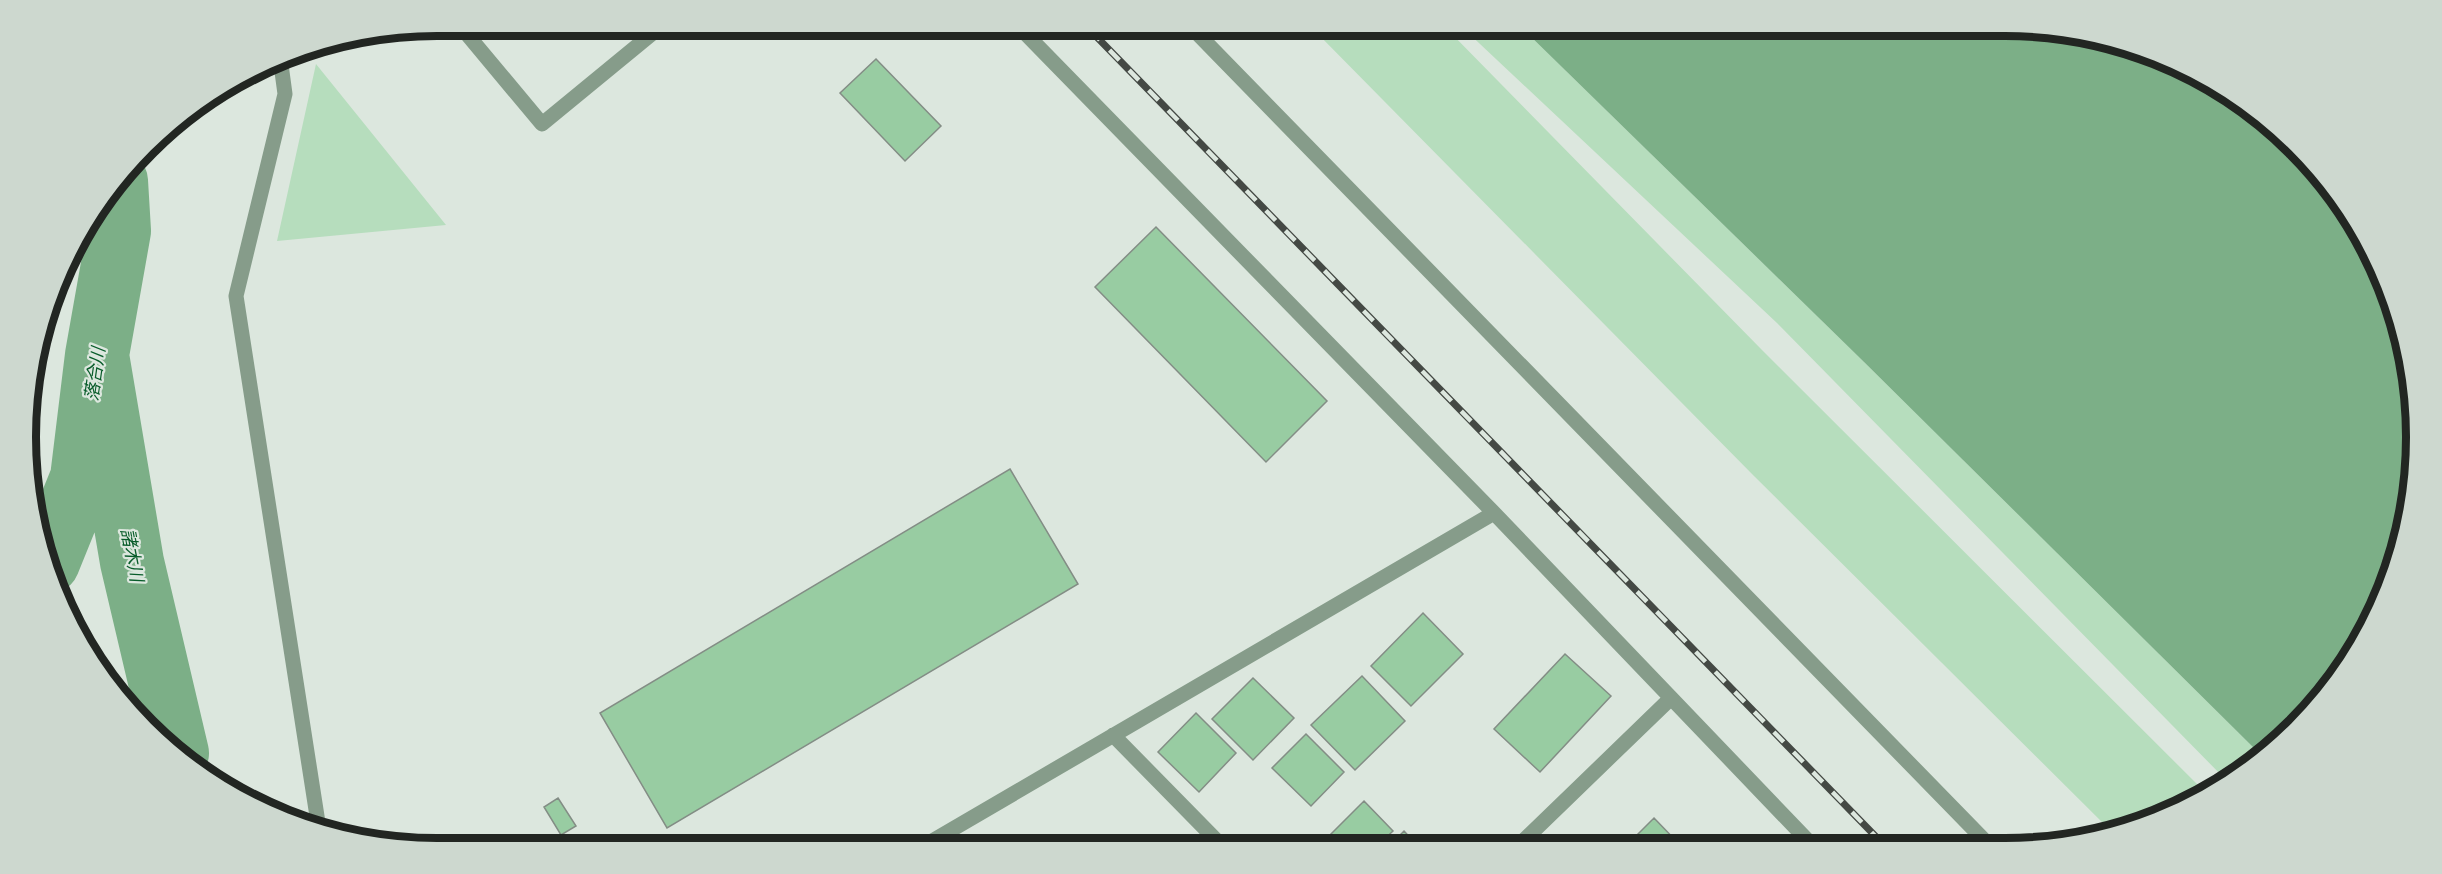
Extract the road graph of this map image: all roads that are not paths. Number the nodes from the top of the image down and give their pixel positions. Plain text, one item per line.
1 (468, 36) edge
2 (649, 36) edge
3 (1028, 36) edge
4 (1200, 36) edge
5 (281, 68) edge
6 (1494, 513) junction
7 (1670, 699) junction
8 (1113, 735) junction
9 (318, 820) edge
10 (939, 838) edge
11 (1214, 838) edge
12 (1526, 838) edge
13 (1805, 838) edge
14 (1982, 838) edge

1 - 2 street
3 - 6 street
4 - 14 street
5 - 9 street
6 - 7 street
6 - 8 street
7 - 12 street
7 - 13 street
8 - 10 street
8 - 11 street

